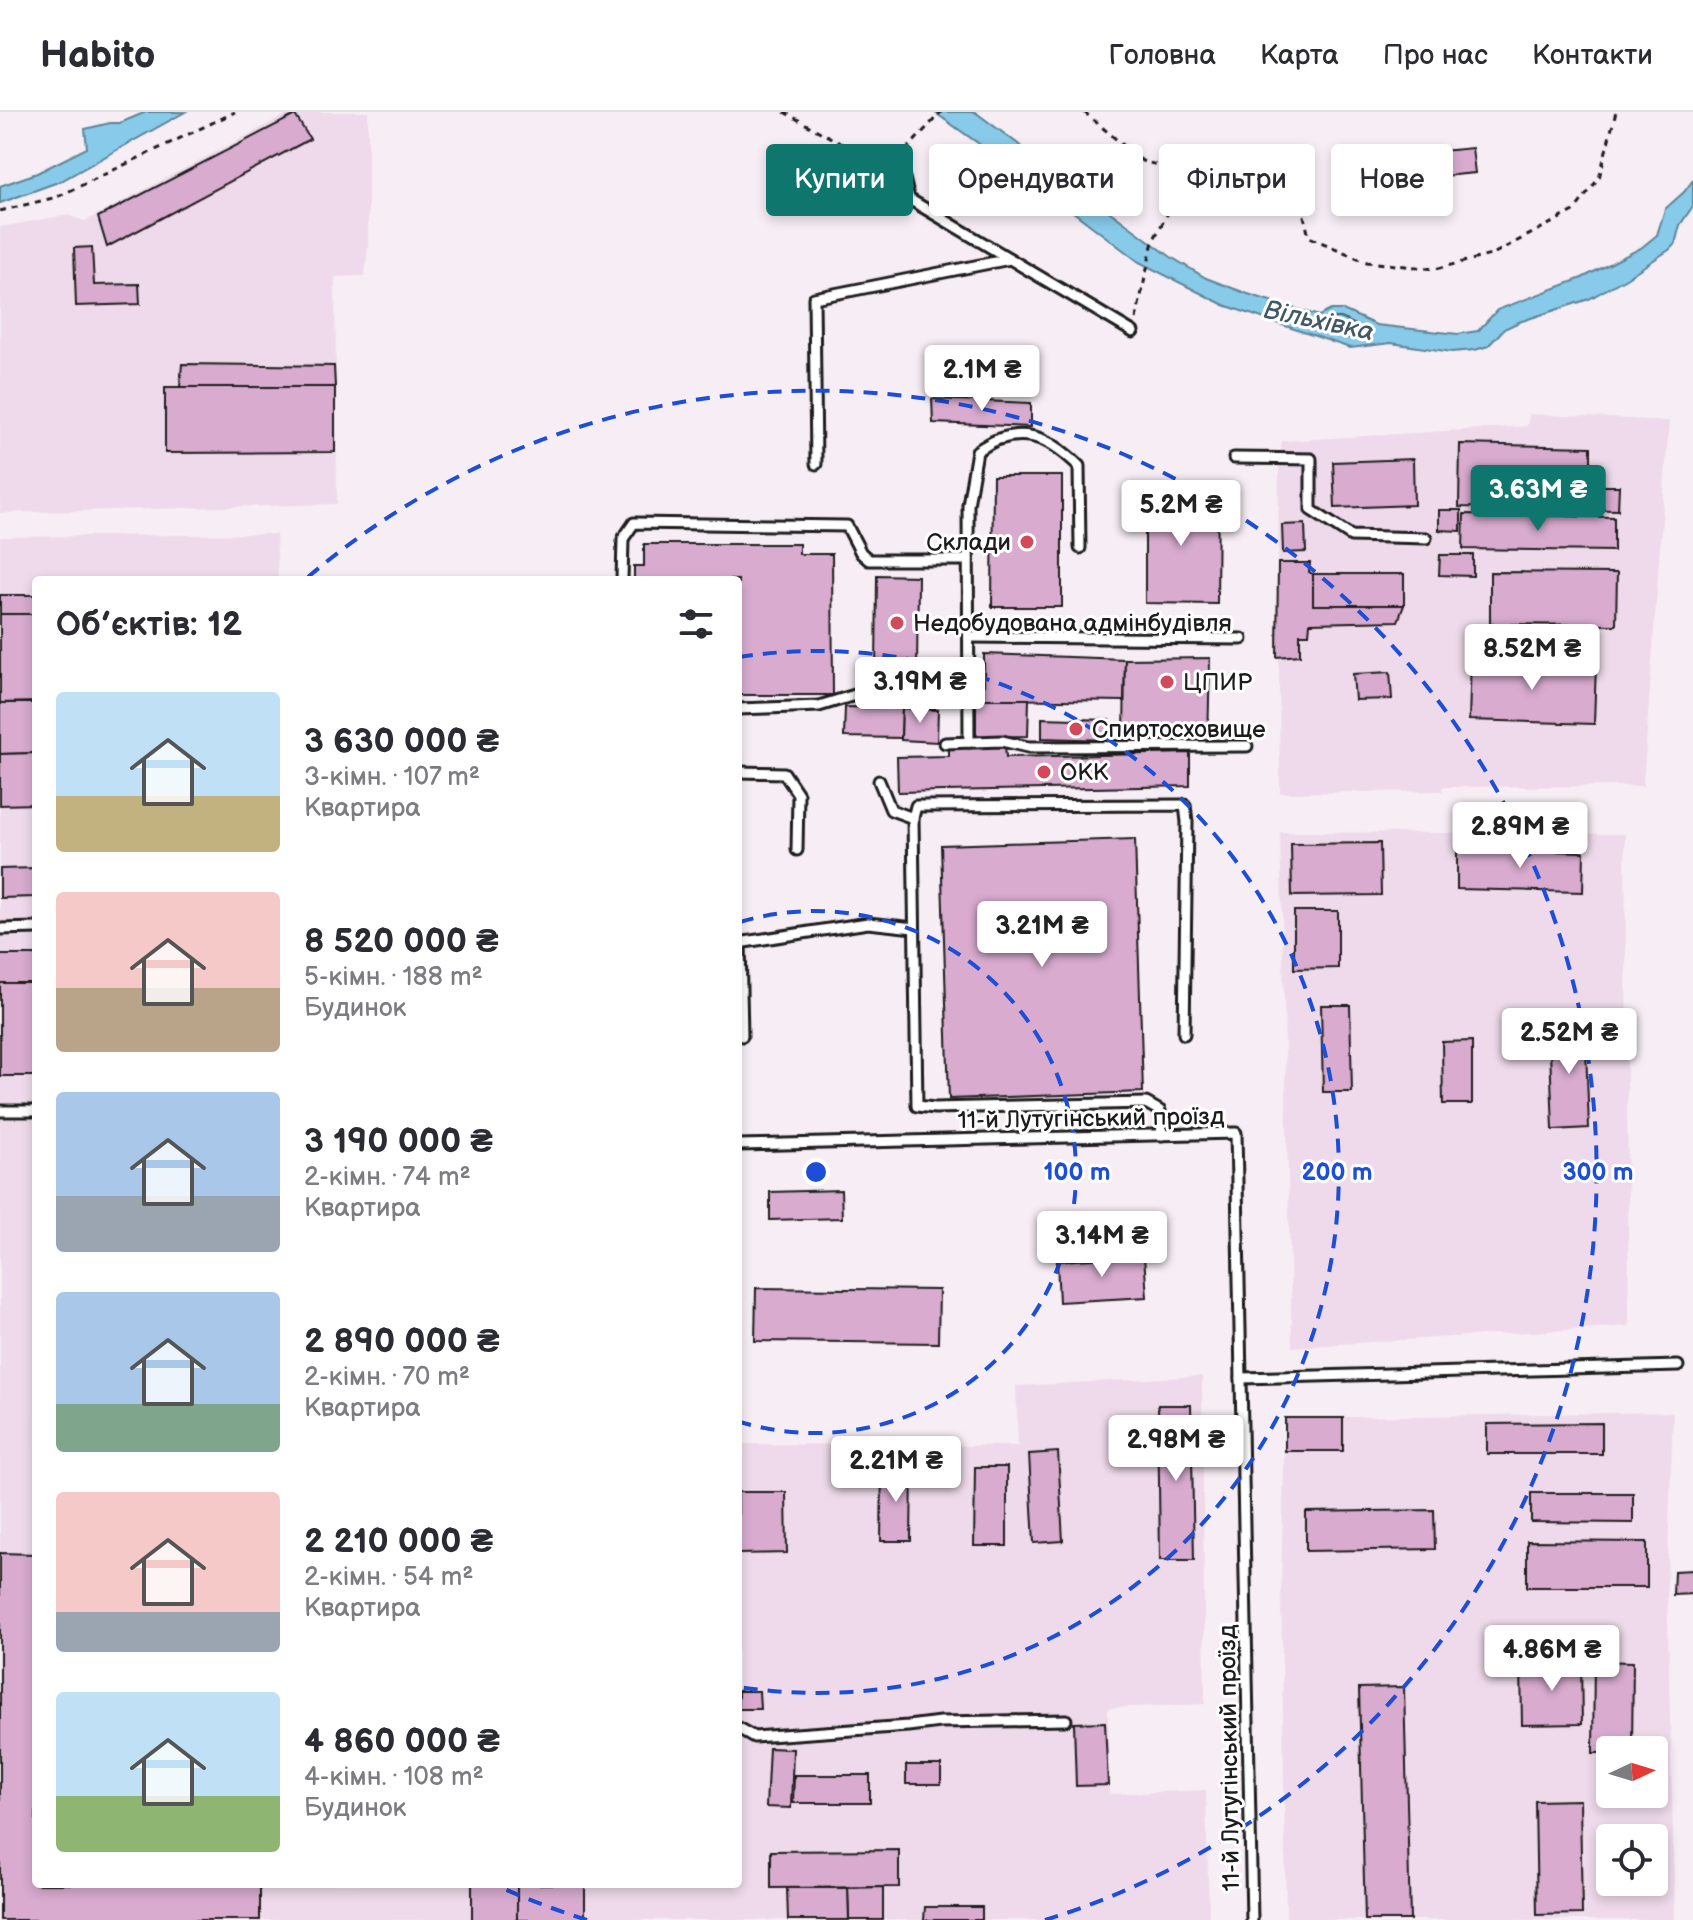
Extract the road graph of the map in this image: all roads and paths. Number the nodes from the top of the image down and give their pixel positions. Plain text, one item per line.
1 (235, 112) edge
2 (784, 112) edge
3 (941, 112) edge
4 (1084, 112) edge
5 (1616, 112) edge
6 (842, 144) edge
7 (913, 144) edge
8 (1159, 166) edge
9 (913, 201) edge
10 (0, 211) edge
11 (1166, 216) edge
12 (1304, 216) edge
13 (1010, 259) junction
14 (1133, 332) joint
15 (1234, 458) dead end
16 (816, 464) dead end
17 (1426, 538) dead end
18 (1080, 548) dead end
19 (968, 560) junction
20 (622, 576) edge
21 (969, 637) junction
22 (1242, 639) dead end
23 (969, 677) junction
24 (742, 709) edge
25 (969, 742) junction
26 (945, 743) dead end
27 (1247, 746) dead end
28 (742, 772) edge
29 (879, 781) dead end
30 (913, 818) junction
31 (797, 850) dead end
32 (32, 928) edge
33 (914, 928) junction
34 (0, 929) edge
35 (742, 943) edge
36 (1184, 1034) dead end
37 (0, 1111) edge
38 (32, 1111) edge
39 (1162, 1135) junction
40 (742, 1145) edge
41 (1678, 1366) dead end
42 (1241, 1378) junction
43 (1066, 1720) dead end
44 (742, 1730) edge
45 (1252, 1920) edge

1 - 10 path
2 - 6 path
3 - 7 path
4 - 8 path
5 - 12 path
9 - 13 lane
11 - 14 path
13 - 14 lane
13 - 16 lane
15 - 17 lane
18 - 19 lane
19 - 20 lane
19 - 21 lane
21 - 22 lane
21 - 23 lane
23 - 24 lane
23 - 25 lane
25 - 26 lane
25 - 27 lane
28 - 31 lane
29 - 30 lane
30 - 33 lane
30 - 36 lane
32 - 34 lane
33 - 35 lane
33 - 39 lane
37 - 38 lane
39 - 40 lane, 11-й Лутугінський проїзд
39 - 42 lane, 11-й Лутугінський проїзд
41 - 42 lane
42 - 45 lane, 11-й Лутугінський проїзд
43 - 44 lane

